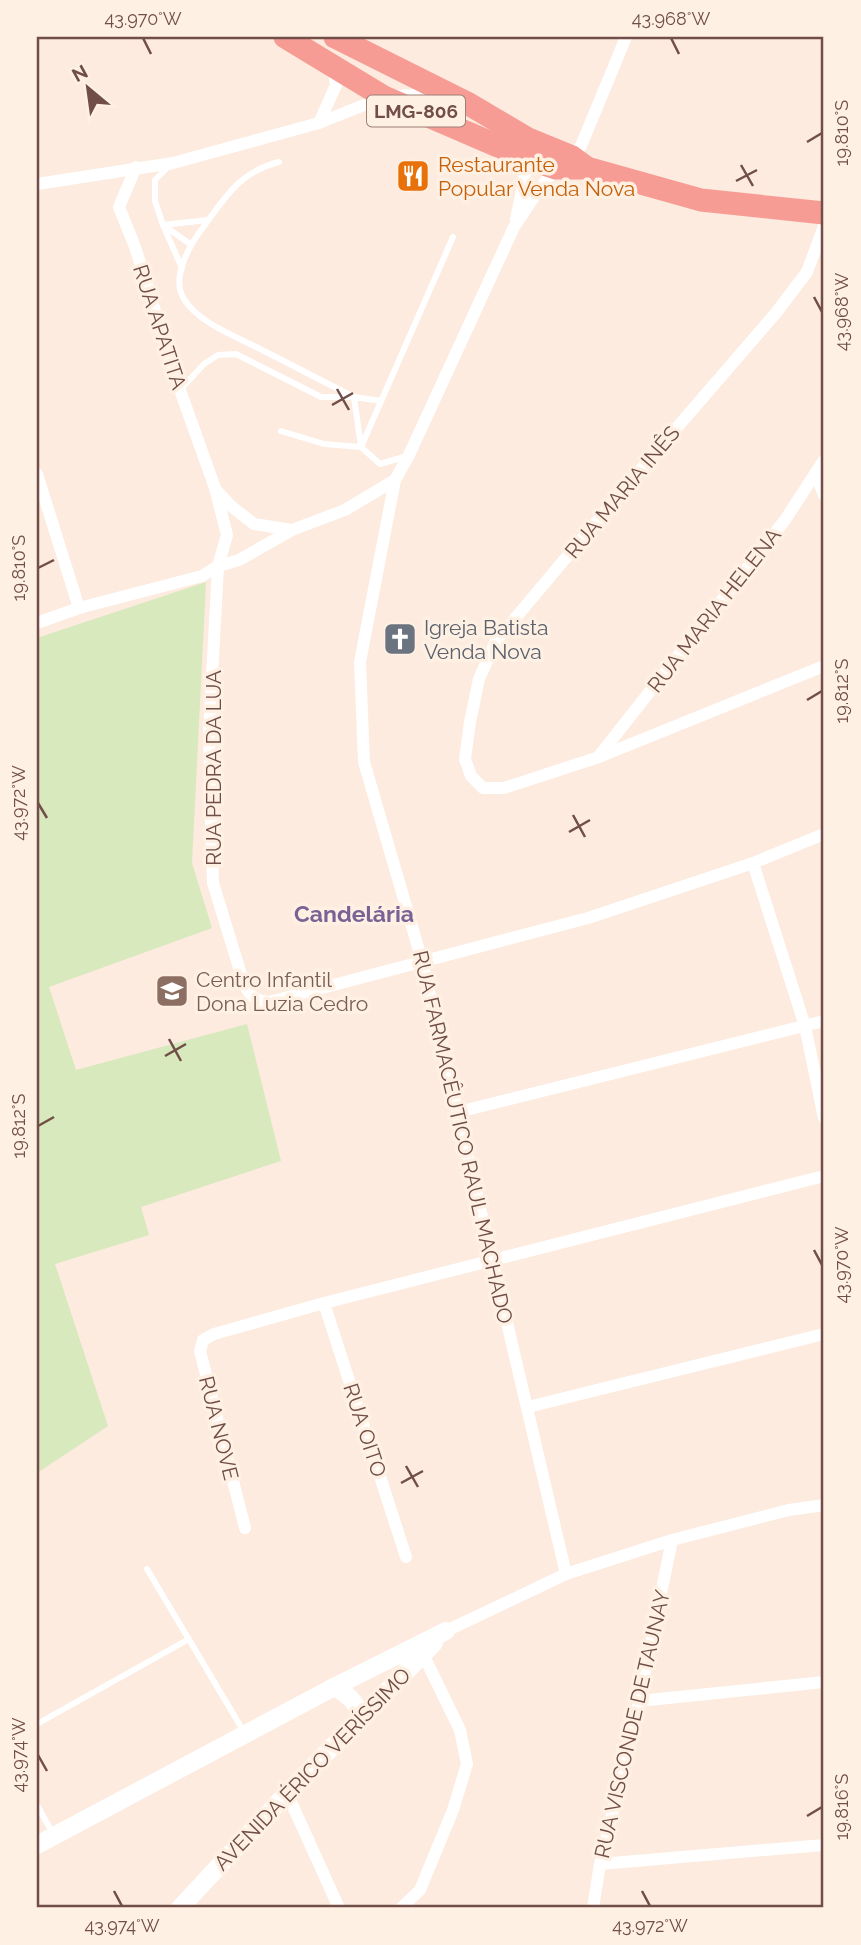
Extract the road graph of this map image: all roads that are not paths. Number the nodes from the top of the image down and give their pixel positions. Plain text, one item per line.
1 (285, 37) edge
2 (335, 37) edge
3 (626, 37) edge
4 (333, 66) junction
5 (384, 97) junction
6 (467, 103) junction
7 (319, 123) junction
8 (527, 148) junction
9 (279, 162) dead end
10 (173, 163) junction
11 (572, 164) junction
12 (136, 167) junction
13 (37, 184) edge
14 (824, 213) edge
15 (208, 220) junction
16 (163, 225) junction
17 (824, 226) edge
18 (514, 227) junction
19 (453, 237) dead end
20 (190, 244) junction
21 (182, 268) junction
22 (180, 390) junction
23 (354, 397) junction
24 (381, 401) junction
25 (281, 431) dead end
26 (362, 447) junction
27 (409, 455) junction
28 (824, 460) edge
29 (37, 474) edge
30 (816, 474) junction
31 (395, 480) junction
32 (215, 488) junction
33 (824, 495) edge
34 (292, 530) junction
35 (218, 566) junction
36 (79, 608) junction
37 (37, 623) edge
38 (824, 666) edge
39 (599, 757) junction
40 (824, 834) edge
41 (753, 863) junction
42 (422, 961) junction
43 (824, 1021) edge
44 (805, 1026) junction
45 (458, 1112) junction
46 (824, 1118) edge
47 (824, 1176) edge
48 (492, 1261) junction
49 (324, 1303) junction
50 (824, 1334) edge
51 (528, 1407) junction
52 (824, 1505) edge
53 (245, 1528) dead end
54 (672, 1541) junction
55 (406, 1557) dead end
56 (147, 1569) dead end
57 (566, 1574) junction
58 (446, 1631) junction
59 (189, 1640) junction
60 (423, 1654) junction
61 (824, 1682) edge
62 (334, 1687) junction
63 (639, 1701) junction
64 (362, 1718) junction
65 (37, 1724) edge
66 (246, 1734) junction
67 (287, 1793) junction
68 (37, 1805) edge
69 (54, 1836) junction
70 (824, 1844) edge
71 (37, 1845) edge
72 (600, 1864) junction
73 (180, 1908) edge
74 (339, 1908) edge
75 (401, 1908) edge
76 (593, 1908) edge

1 - 4 highway, LMG-806
2 - 6 highway, LMG-806
3 - 11 street, RUA FARMACÊUTICO RAUL MACHADO
4 - 5 highway, LMG-806
4 - 7 street
5 - 6 street
5 - 7 street
5 - 8 highway, LMG-806
6 - 8 highway, LMG-806
7 - 10 street
8 - 11 highway, LMG-806
8 - 18 street, RUA FARMACÊUTICO RAUL MACHADO
9 - 15 lane
10 - 12 street
10 - 16 lane
11 - 14 highway, LMG-806
11 - 18 street, RUA FARMACÊUTICO RAUL MACHADO
12 - 13 street
12 - 22 street, RUA APATITA
15 - 16 lane
15 - 20 lane
16 - 20 lane
16 - 21 lane
17 - 39 street, RUA MARIA INÊS
18 - 27 street, RUA FARMACÊUTICO RAUL MACHADO
19 - 24 lane
20 - 21 lane
21 - 23 lane
22 - 23 lane
22 - 32 street, RUA APATITA
23 - 24 lane
23 - 26 lane
24 - 26 lane
25 - 26 lane
26 - 27 lane
27 - 31 street, RUA FARMACÊUTICO RAUL MACHADO
28 - 30 street, RUA MARIA HELENA
29 - 36 street
30 - 33 street
30 - 39 street, RUA MARIA HELENA
31 - 34 street
31 - 42 street, RUA FARMACÊUTICO RAUL MACHADO
32 - 34 street, RUA APATITA
32 - 35 street, RUA APATITA
34 - 35 street
35 - 36 street
35 - 42 street, RUA PEDRA DA LUA
36 - 37 street
38 - 39 street
40 - 41 street
41 - 42 street
41 - 44 street
42 - 45 street, RUA FARMACÊUTICO RAUL MACHADO
43 - 44 street
44 - 45 street
44 - 46 street
45 - 48 street, RUA FARMACÊUTICO RAUL MACHADO
47 - 48 street
48 - 49 street
48 - 51 street, RUA FARMACÊUTICO RAUL MACHADO
49 - 53 street, RUA NOVE
49 - 55 street, RUA OITO
50 - 51 street
51 - 57 street, RUA FARMACÊUTICO RAUL MACHADO
52 - 54 street
54 - 57 street
54 - 63 street, RUA VISCONDE DE TAUNAY
56 - 59 lane
57 - 58 street
58 - 60 street, AVENIDA ÉRICO VERÍSSIMO
58 - 62 street
59 - 65 lane
59 - 66 lane
60 - 64 street, AVENIDA ÉRICO VERÍSSIMO
60 - 75 street
61 - 63 street
62 - 64 street
62 - 66 street
63 - 72 street, RUA VISCONDE DE TAUNAY
64 - 67 street, AVENIDA ÉRICO VERÍSSIMO
66 - 69 street
67 - 73 street, AVENIDA ÉRICO VERÍSSIMO
67 - 74 street
68 - 69 lane
69 - 71 street
70 - 72 street
72 - 76 street, RUA VISCONDE DE TAUNAY

